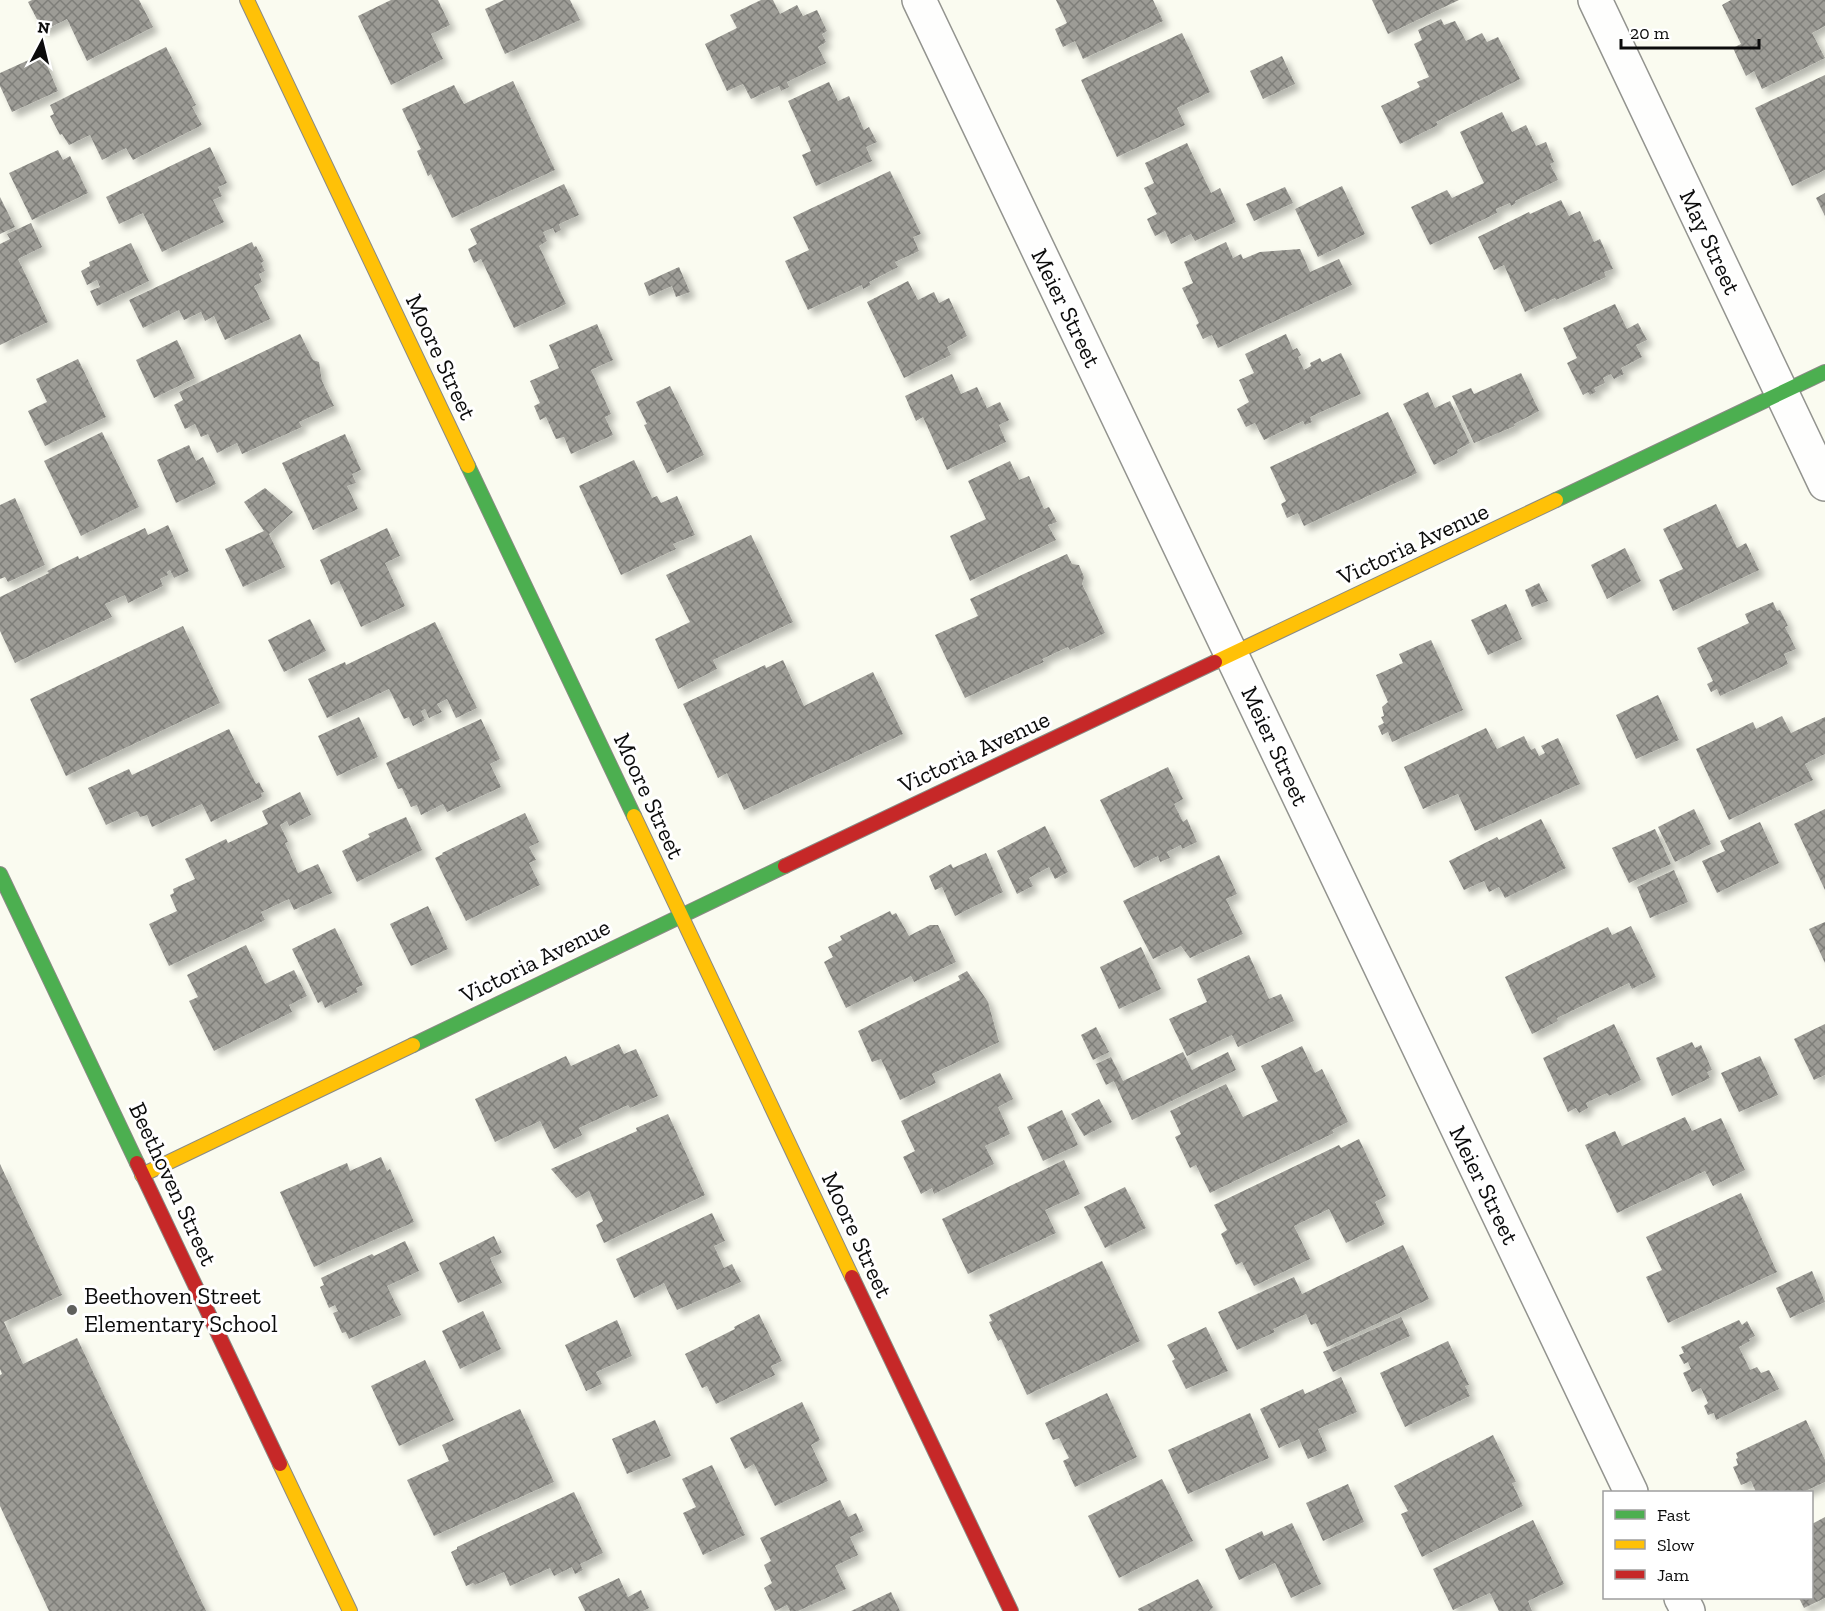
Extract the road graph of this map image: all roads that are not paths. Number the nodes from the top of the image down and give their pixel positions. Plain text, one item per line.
1 (247, 0) edge
2 (919, 0) edge
3 (1595, 0) edge
4 (1825, 372) edge
5 (1781, 393) junction
6 (1825, 484) edge
7 (1231, 654) junction
8 (0, 874) edge
9 (681, 916) junction
10 (142, 1174) junction
11 (1631, 1491) edge
12 (350, 1611) edge
13 (1011, 1611) edge

1 - 9 street, Moore Street
2 - 7 street, Meier Street
3 - 5 street, May Street
4 - 5 street, Victoria Avenue
5 - 6 street, May Street
5 - 7 street, Victoria Avenue
7 - 9 street, Victoria Avenue
7 - 11 street, Meier Street
8 - 10 street, Beethoven Street
9 - 10 street, Victoria Avenue
9 - 13 street, Moore Street
10 - 12 street, Beethoven Street

